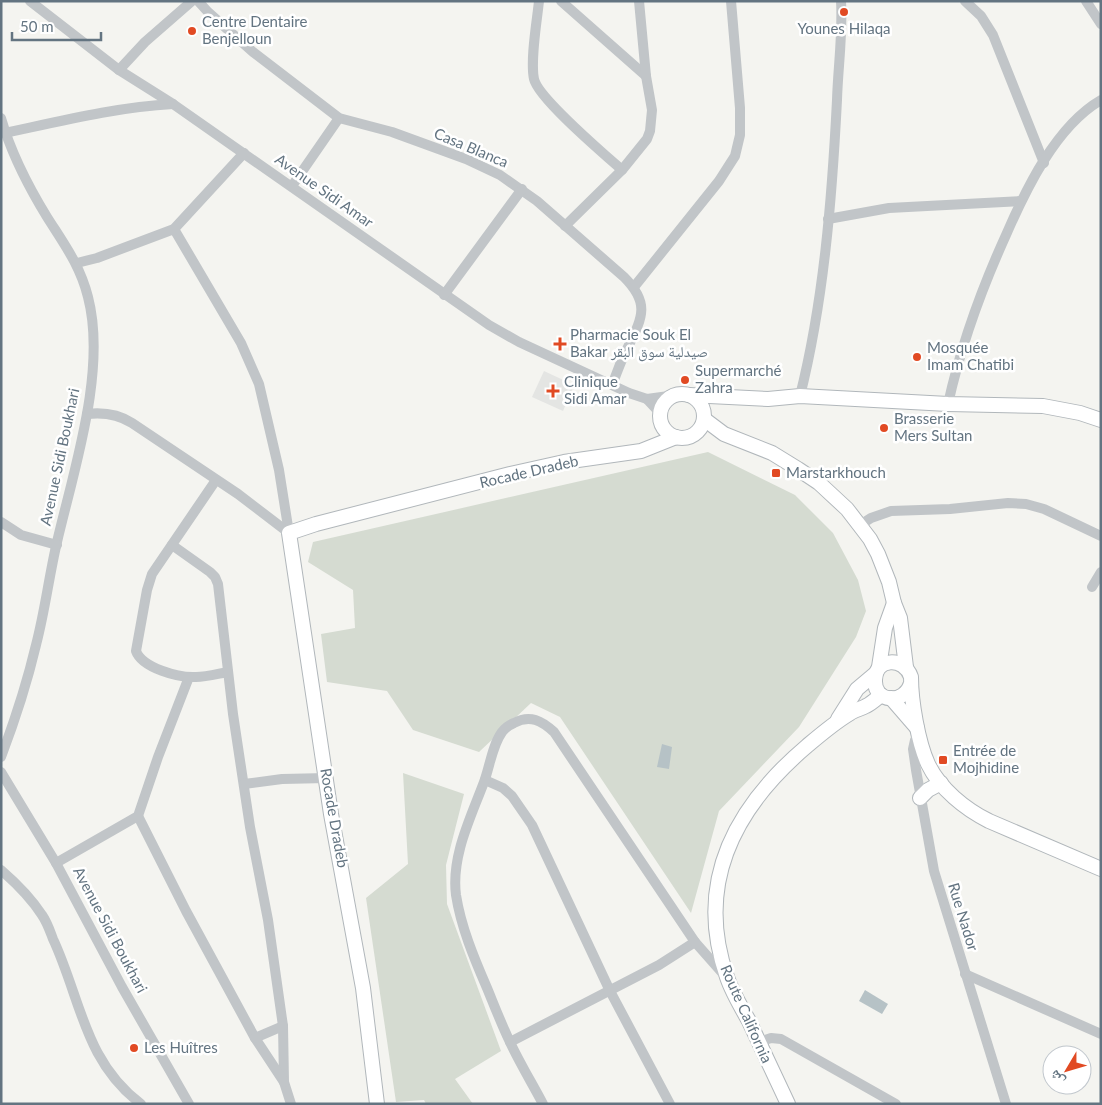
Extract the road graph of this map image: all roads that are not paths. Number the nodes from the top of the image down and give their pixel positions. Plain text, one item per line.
1 (30, 1) edge
2 (192, 1) edge
3 (198, 1) edge
4 (539, 1) edge
5 (561, 1) edge
6 (639, 1) edge
7 (730, 1) edge
8 (841, 1) edge
9 (965, 1) edge
10 (1086, 1) edge
11 (1101, 24) edge
12 (119, 70) junction
13 (646, 76) junction
14 (1101, 100) edge
15 (173, 104) junction
16 (1, 118) edge
17 (339, 118) junction
18 (6, 133) junction
19 (244, 153) junction
20 (1044, 163) junction
21 (622, 170) junction
22 (292, 186) junction
23 (522, 189) junction
24 (1021, 202) junction
25 (828, 219) junction
26 (565, 226) junction
27 (174, 229) junction
28 (77, 262) junction
29 (634, 287) junction
30 (444, 294) junction
31 (612, 385) junction
32 (682, 394) junction
33 (728, 396) junction
34 (800, 396) junction
35 (647, 399) junction
36 (948, 404) junction
37 (87, 414) junction
38 (704, 416) junction
39 (661, 419) junction
40 (1101, 420) edge
41 (694, 434) junction
42 (724, 434) junction
43 (676, 437) junction
44 (654, 446) junction
45 (216, 480) junction
46 (1, 522) edge
47 (860, 525) junction
48 (289, 533) junction
49 (1101, 536) edge
50 (57, 545) junction
51 (172, 545) junction
52 (1101, 572) edge
53 (1092, 587) dead end
54 (894, 604) junction
55 (906, 667) junction
56 (878, 670) junction
57 (228, 672) junction
58 (189, 677) junction
59 (911, 683) junction
60 (886, 696) junction
61 (834, 724) junction
62 (918, 732) junction
63 (1, 757) edge
64 (1, 772) edge
65 (327, 778) junction
66 (484, 780) junction
67 (942, 783) junction
68 (244, 784) junction
69 (920, 798) junction
70 (138, 816) junction
71 (56, 863) junction
72 (1101, 869) edge
73 (1, 870) edge
74 (695, 942) junction
75 (965, 974) junction
76 (728, 978) junction
77 (610, 991) junction
78 (283, 1026) junction
79 (1101, 1034) edge
80 (255, 1038) junction
81 (510, 1042) junction
82 (758, 1042) junction
83 (284, 1082) junction
84 (141, 1104) edge
85 (189, 1104) edge
86 (291, 1104) edge
87 (377, 1104) edge
88 (543, 1104) edge
89 (670, 1104) edge
90 (788, 1104) edge
91 (896, 1104) edge
92 (1006, 1104) edge

1 - 12 street, Avenue Sidi Amar
2 - 12 street
3 - 17 street, Casa Blanca
4 - 21 street
5 - 13 street
6 - 13 street
7 - 29 street
8 - 25 street
9 - 20 street
10 - 11 street
12 - 15 street, Avenue Sidi Amar
13 - 21 street
14 - 20 street
15 - 18 street
15 - 19 street, Avenue Sidi Amar
16 - 18 street, Avenue Sidi Boukhari
17 - 22 street
17 - 23 street, Casa Blanca
18 - 28 street, Avenue Sidi Boukhari
19 - 22 street, Avenue Sidi Amar
19 - 27 street
20 - 24 street
21 - 26 street
22 - 30 street, Avenue Sidi Amar
23 - 26 street, Casa Blanca
23 - 30 street
24 - 25 street
24 - 36 street
25 - 34 street
26 - 29 street, Casa Blanca
27 - 28 street
27 - 48 street, Rocade Dradeb
28 - 37 street, Avenue Sidi Boukhari
29 - 31 street
30 - 31 street, Avenue Sidi Amar
31 - 35 street
32 - 33 street
32 - 35 street
32 - 38 street
32 - 39 street
33 - 34 street
33 - 38 street
34 - 36 street
35 - 39 street
36 - 40 street
37 - 45 street
37 - 50 street, Avenue Sidi Boukhari
38 - 41 street
38 - 42 street
39 - 43 street
39 - 44 street
41 - 42 street
41 - 43 street
42 - 47 street
43 - 44 street, Rocade Dradeb
44 - 48 street, Rocade Dradeb
45 - 48 street
45 - 51 street
46 - 50 street
47 - 49 street
47 - 54 street
48 - 65 street, Rocade Dradeb
50 - 63 street, Avenue Sidi Boukhari
51 - 57 street
51 - 58 street
52 - 53 street
54 - 55 street
54 - 56 street
55 - 56 street
55 - 59 street
56 - 60 street
56 - 61 street, Route California
57 - 58 street
57 - 68 street
58 - 70 street
59 - 60 street
59 - 62 street
60 - 61 street, Route California
60 - 62 street
61 - 76 street, Route California
62 - 67 street
62 - 69 street, Rue Nador
64 - 71 street, Avenue Sidi Boukhari
65 - 68 street
65 - 87 street, Rocade Dradeb
66 - 74 street
66 - 77 street
66 - 81 street
67 - 69 street
67 - 72 street
68 - 78 street
69 - 75 street, Rue Nador
70 - 71 street
70 - 80 street
71 - 85 street, Avenue Sidi Boukhari
73 - 84 street
74 - 76 street
74 - 77 street
75 - 79 street
75 - 92 street, Rue Nador
76 - 82 street, Route California
77 - 81 street
77 - 89 street
78 - 80 street
78 - 83 street
80 - 83 street
81 - 88 street
82 - 90 street, Route California
82 - 91 street
83 - 86 street

